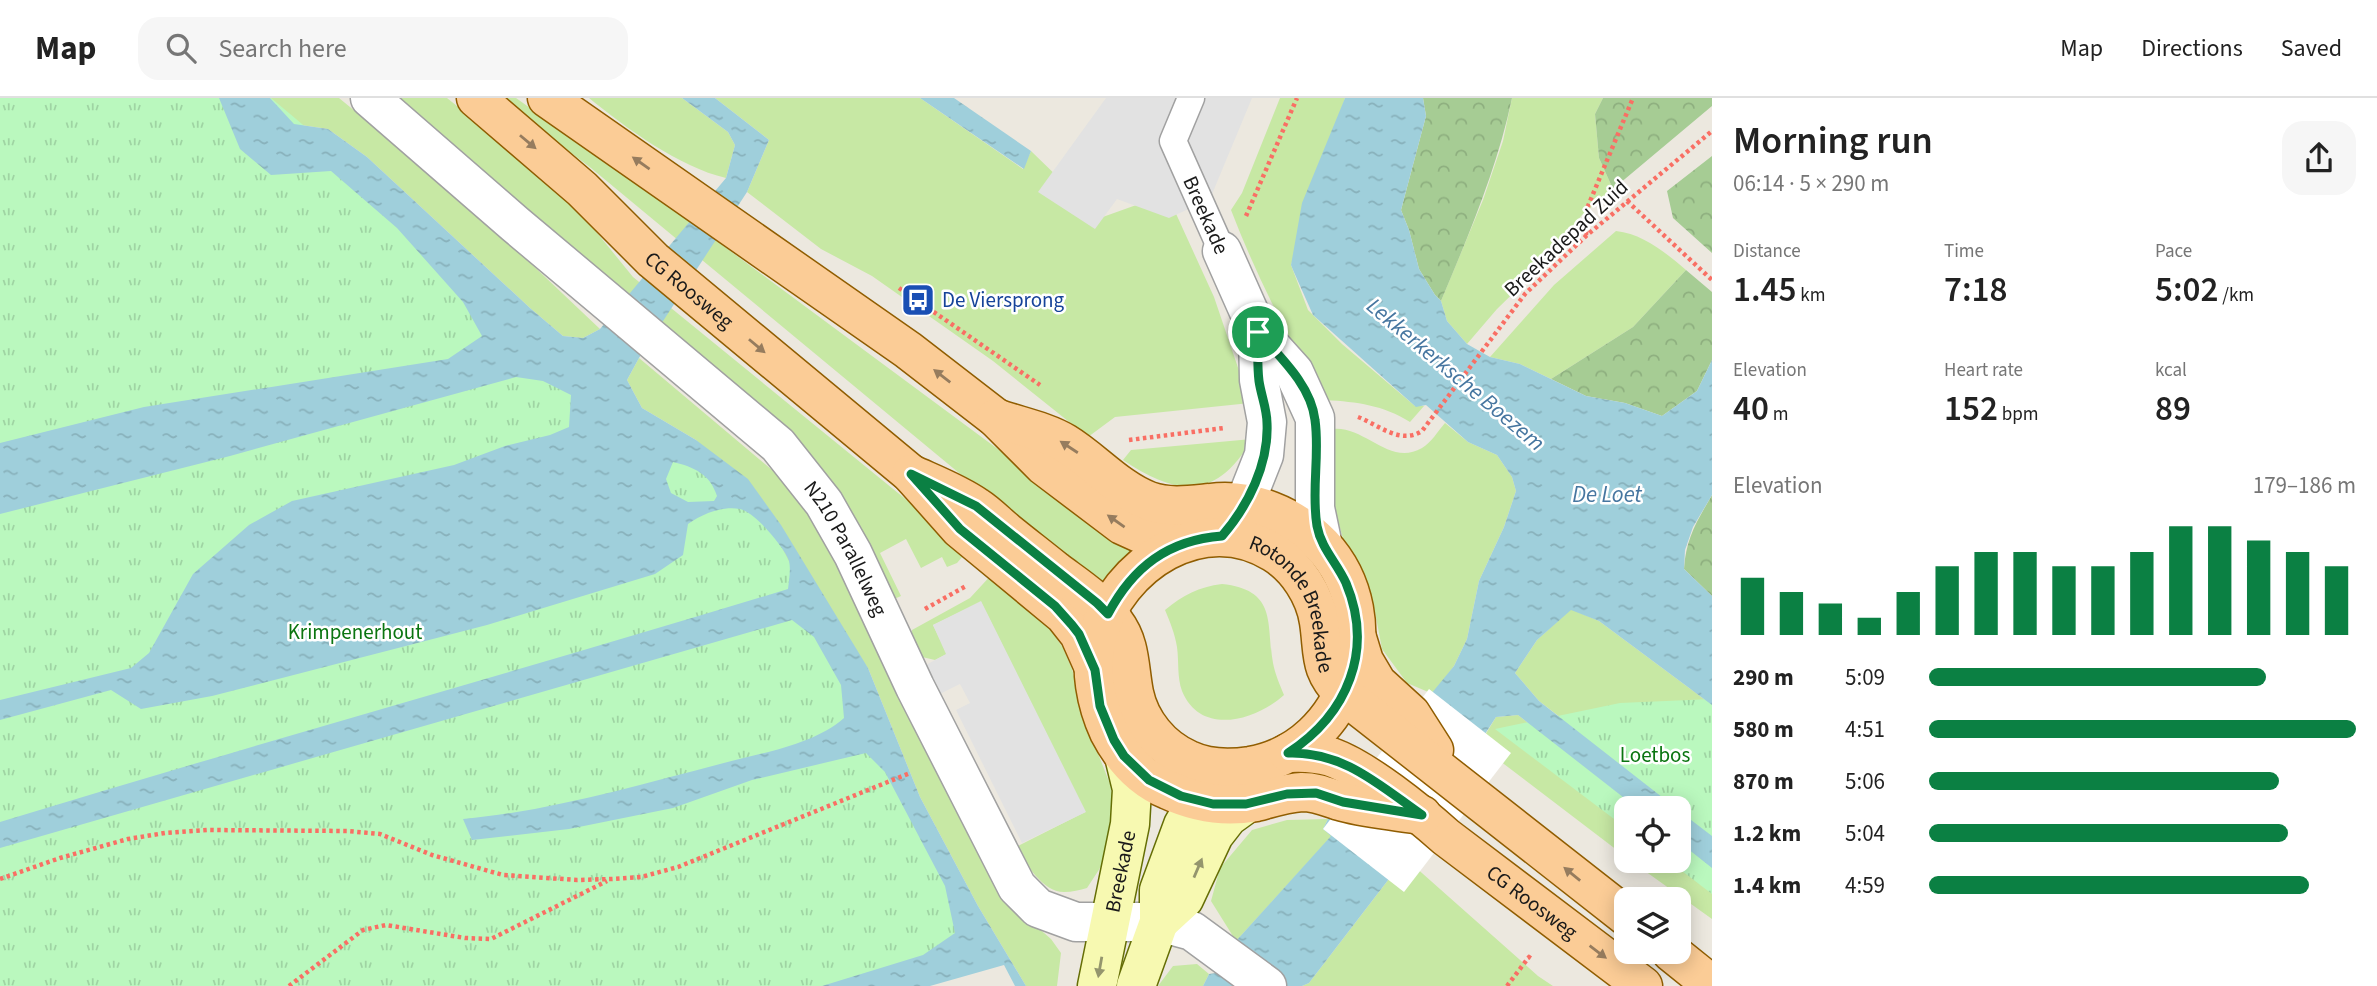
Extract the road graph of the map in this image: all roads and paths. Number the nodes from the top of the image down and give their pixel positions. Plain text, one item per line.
1 (370, 98) edge
2 (476, 98) edge
3 (547, 98) edge
4 (1191, 98) edge
5 (1297, 98) edge
6 (1633, 98) edge
7 (1712, 131) edge
8 (1627, 201) junction
9 (1586, 236) junction
10 (1222, 251) junction
11 (1712, 280) edge
12 (899, 288) dead end
13 (1258, 332) junction
14 (1044, 388) dead end
15 (996, 418) junction
16 (1315, 418) junction
17 (911, 474) junction
18 (1245, 503) junction
19 (1222, 536) junction
20 (1180, 543) junction
21 (1323, 546) junction
22 (1108, 614) junction
23 (1357, 638) junction
24 (1095, 670) junction
25 (1344, 695) junction
26 (1403, 724) junction
27 (1288, 753) junction
28 (1124, 756) junction
29 (919, 769) dead end
30 (1353, 788) junction
31 (1254, 789) junction
32 (1197, 801) junction
33 (0, 879) edge
34 (611, 879) junction
35 (1614, 907) edge
36 (1108, 922) junction
37 (1158, 922) junction
38 (1529, 957) dead end
39 (1686, 964) edge
40 (1712, 985) edge
41 (289, 986) edge
42 (1097, 986) edge
43 (1136, 986) edge
44 (1267, 986) edge
45 (1507, 986) edge
46 (1643, 986) edge

1 - 36 street, N210 Parallelweg
2 -> 17 main road, CG Roosweg
15 -> 3 main road
4 - 10 lane, Breekade
5 - 10 path
6 - 9 path
7 - 8 path, Breekadepad Zuid
8 - 9 path, Breekadepad Zuid
8 - 11 path
9 - 16 path, Breekadepad Zuid
10 - 13 street, Breekade
12 - 14 path
13 - 16 street, Breekade
13 - 18 street, Breekade
18 -> 15 main road, Rotonde Breekade
20 -> 15 main road
16 - 21 street, Breekade
17 - 22 main road, CG Roosweg
17 - 24 main road, CG Roosweg
18 - 19 main road, Rotonde Breekade
18 - 21 main road, Rotonde Breekade
19 - 20 main road, Rotonde Breekade
19 - 25 main road, Rotonde Breekade
20 - 22 main road, Rotonde Breekade
21 - 23 main road, Rotonde Breekade
22 - 24 main road, Rotonde Breekade
22 - 31 main road, Rotonde Breekade
23 - 25 main road, Rotonde Breekade
23 - 26 main road
24 - 28 main road, Rotonde Breekade
25 - 26 main road
25 - 27 main road, Rotonde Breekade
35 -> 26 main road
27 - 30 main road, CG Roosweg
27 - 31 main road, Rotonde Breekade
28 - 32 main road, Rotonde Breekade
28 - 36 main road, Breekade
29 - 34 path
30 - 31 main road, CG Roosweg
30 -> 46 main road, CG Roosweg
31 - 32 main road, Rotonde Breekade
37 -> 31 main road, Breekade
32 - 37 main road, Breekade
33 - 34 path
34 - 41 path
36 - 37 street, N210 Parallelweg
36 -> 42 main road, Breekade
37 - 43 main road, Breekade
37 - 44 street, N210 Parallelweg
38 - 45 path
39 - 40 main road

